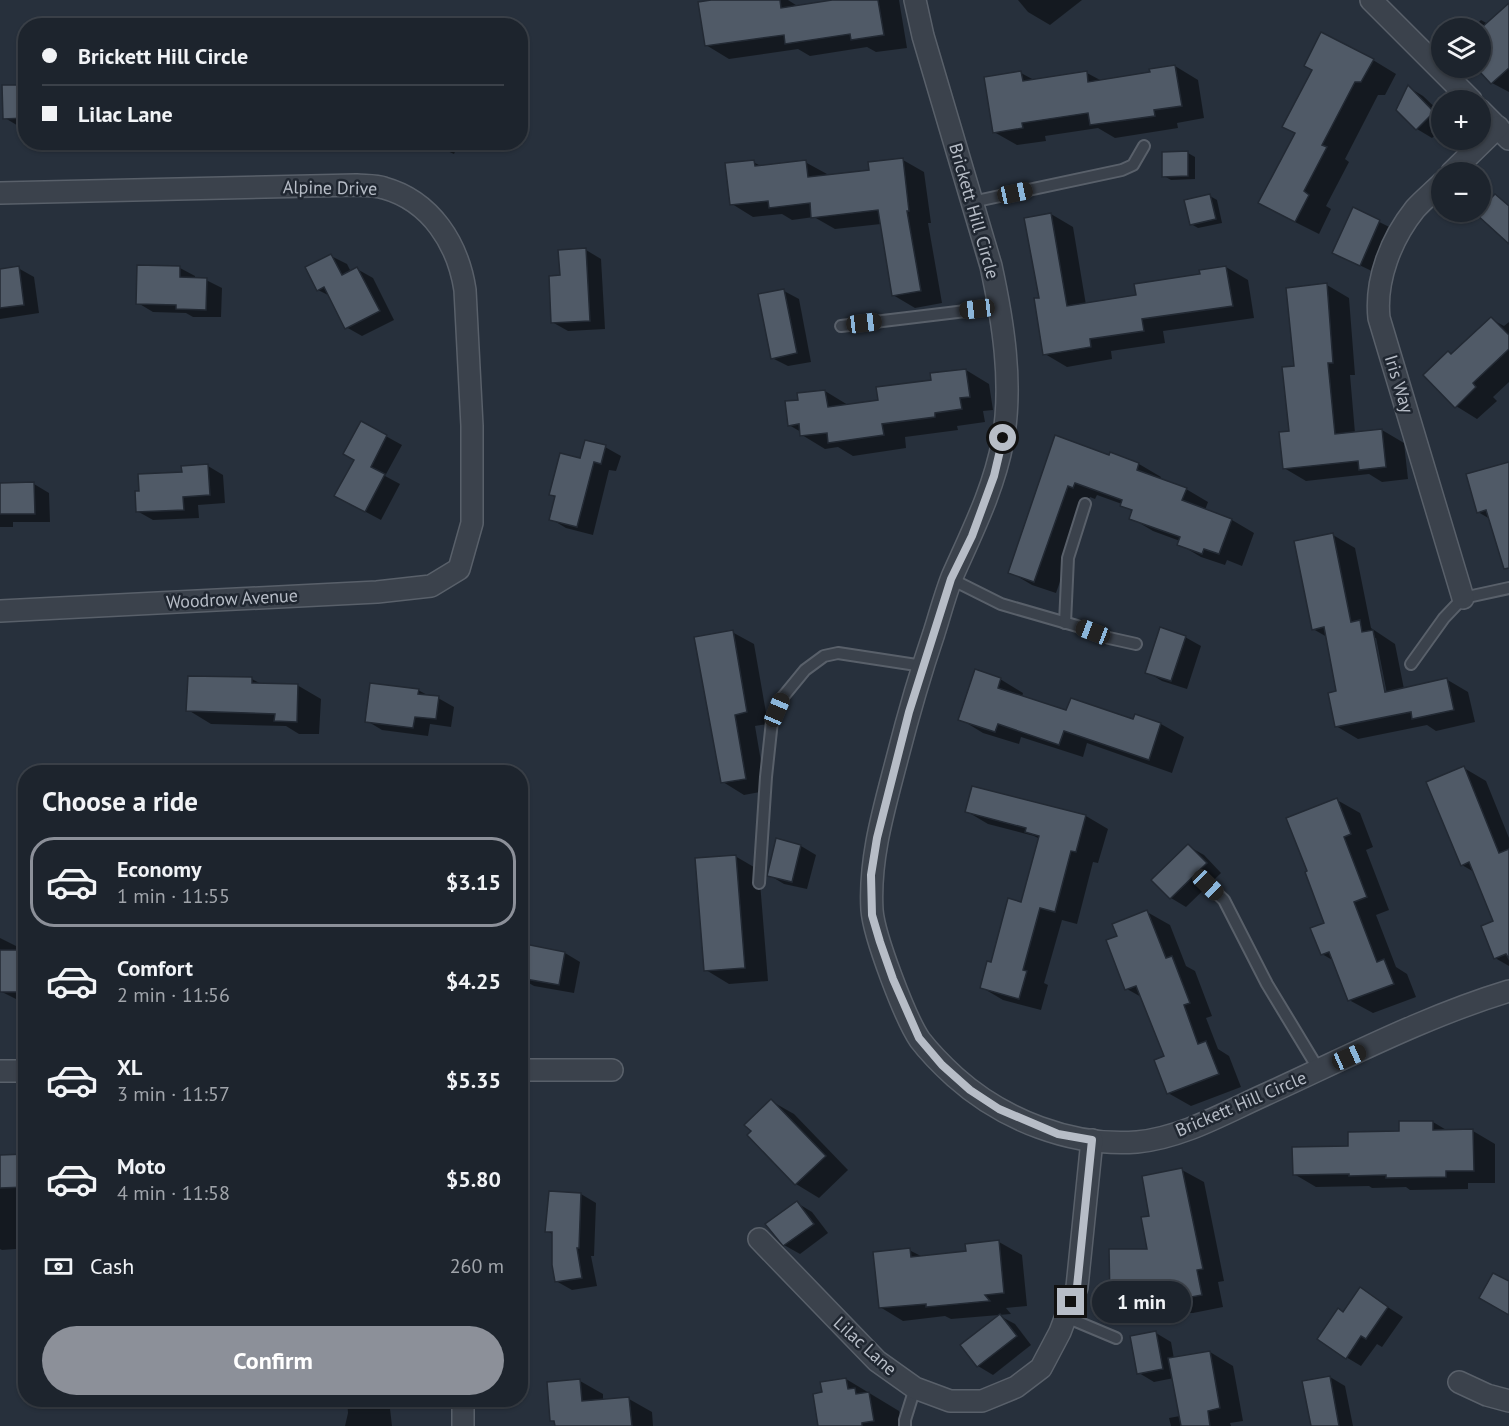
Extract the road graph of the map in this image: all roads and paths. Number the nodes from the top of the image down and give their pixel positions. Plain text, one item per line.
1 (915, 0) edge
2 (1371, 0) edge
3 (1461, 90) edge
4 (1491, 121) edge
5 (1503, 133) edge
6 (1144, 146) dead end
7 (1465, 162) edge
8 (0, 193) edge
9 (1431, 194) edge
10 (972, 202) junction
11 (999, 307) junction
12 (841, 326) dead end
13 (1085, 504) dead end
14 (459, 569) joint
15 (951, 579) junction
16 (1509, 588) edge
17 (1463, 598) junction
18 (0, 611) edge
19 (1065, 623) junction
20 (1136, 644) dead end
21 (1411, 664) dead end
22 (923, 666) junction
23 (759, 883) dead end
24 (1208, 885) dead end
25 (1509, 992) edge
26 (528, 1070) edge
27 (612, 1070) dead end
28 (1319, 1070) junction
29 (0, 1071) edge
30 (18, 1071) edge
31 (1092, 1140) junction
32 (759, 1239) dead end
33 (1066, 1317) junction
34 (1116, 1338) dead end
35 (1459, 1382) dead end
36 (915, 1388) junction
37 (1509, 1401) edge
38 (463, 1407) edge
39 (462, 1426) edge
40 (905, 1426) edge

1 - 10 street, Brickett Hill Circle
2 - 3 street
4 - 5 street
5 - 7 street
6 - 10 lane
8 - 14 street, Alpine Drive
9 - 17 street, Iris Way
10 - 11 street, Brickett Hill Circle
11 - 12 lane
11 - 15 street, Brickett Hill Circle
13 - 19 lane
14 - 18 street, Woodrow Avenue
15 - 19 lane
15 - 22 street, Brickett Hill Circle
16 - 17 lane
17 - 21 lane
19 - 20 lane
22 - 23 lane
22 - 31 street, Brickett Hill Circle
24 - 28 lane
25 - 28 street, Brickett Hill Circle
26 - 27 street
28 - 31 street, Brickett Hill Circle
29 - 30 street
31 - 33 street, Lilac Lane
32 - 36 street, Lilac Lane
33 - 34 lane
33 - 36 street, Lilac Lane
35 - 37 street
36 - 40 lane
38 - 39 street

